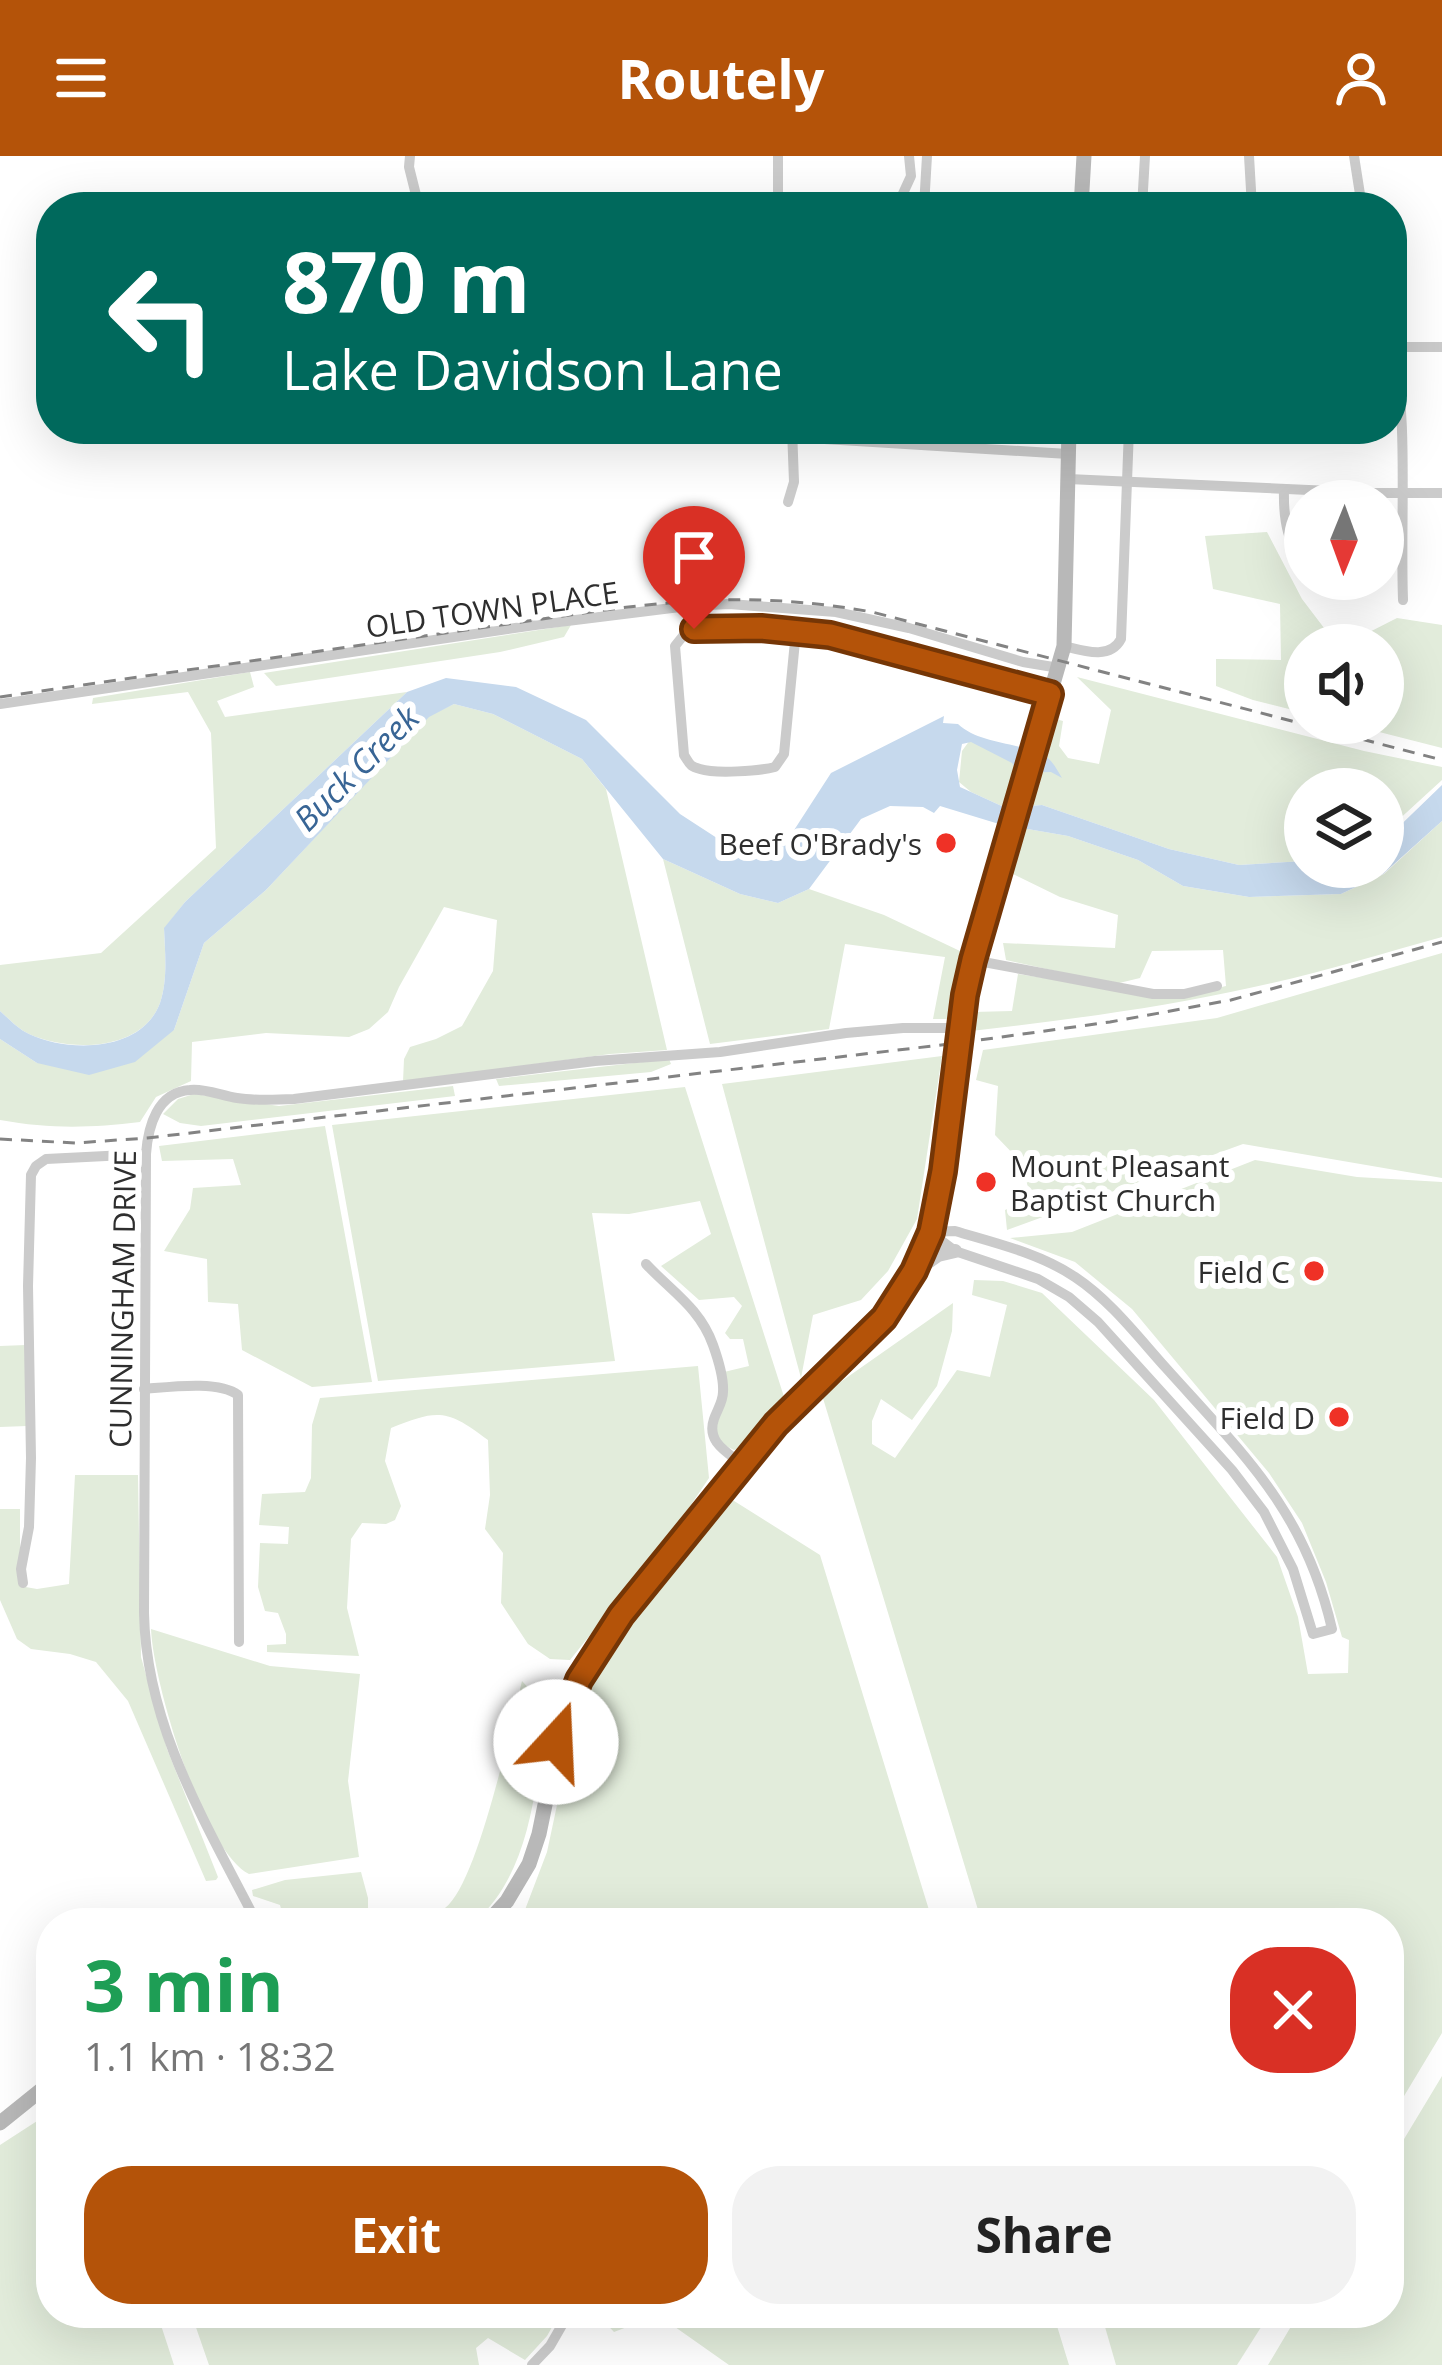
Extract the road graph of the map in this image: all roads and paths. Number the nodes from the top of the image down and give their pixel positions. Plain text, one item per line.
1 (410, 156) edge
2 (778, 156) edge
3 (909, 156) edge
4 (927, 156) edge
5 (1084, 156) edge
6 (1144, 156) edge
7 (1249, 156) edge
8 (1354, 156) edge
9 (415, 192) edge
10 (778, 192) edge
11 (903, 192) edge
12 (925, 192) edge
13 (1082, 192) edge
14 (1143, 192) edge
15 (1251, 192) edge
16 (1360, 192) edge
17 (1407, 345) edge
18 (1442, 347) edge
19 (792, 444) edge
20 (937, 444) edge
21 (1069, 444) edge
22 (1128, 444) edge
23 (1402, 444) edge
24 (1068, 454) junction
25 (1068, 479) junction
26 (1402, 480) edge
27 (1127, 482) junction
28 (1284, 489) edge
29 (1404, 493) edge
30 (1442, 493) edge
31 (788, 502) dead end
32 (796, 631) junction
33 (1064, 646) junction
34 (1059, 668) junction
35 (1050, 694) junction
36 (0, 704) edge
37 (973, 960) junction
38 (1216, 986) dead end
39 (960, 1028) junction
40 (146, 1154) junction
41 (931, 1232) junction
42 (955, 1251) junction
43 (646, 1264) dead end
44 (914, 1271) junction
45 (144, 1389) junction
46 (742, 1464) junction
47 (23, 1583) dead end
48 (239, 1642) dead end
49 (249, 1908) edge
50 (501, 1908) edge
51 (36, 2094) edge
52 (0, 2123) edge
53 (560, 2328) edge
54 (532, 2365) edge

1 - 9 street
2 - 10 street
3 - 11 street
4 - 12 street
5 - 13 main road
6 - 14 street
7 - 15 street
8 - 16 street
17 - 18 street
19 - 31 street
20 - 24 street
21 - 24 main road
22 - 27 street
23 - 26 street
24 - 25 main road
25 - 27 street
25 - 33 main road
27 - 28 street
27 - 33 street
29 - 30 street
32 - 32 street
32 - 35 street
33 - 34 main road
34 - 35 main road
34 - 36 street, OLD TOWN PLACE
35 - 37 main road
37 - 38 street
37 - 39 main road
39 - 40 street, CUNNINGHAM DRIVE
39 - 41 main road
40 - 45 street, CUNNINGHAM DRIVE
40 - 47 street
41 - 42 street
41 - 42 street
41 - 44 main road
42 - 44 street
43 - 46 street
44 - 46 main road
45 - 48 street
45 - 49 street, CUNNINGHAM DRIVE
46 - 50 main road
51 - 52 main road
53 - 54 street

